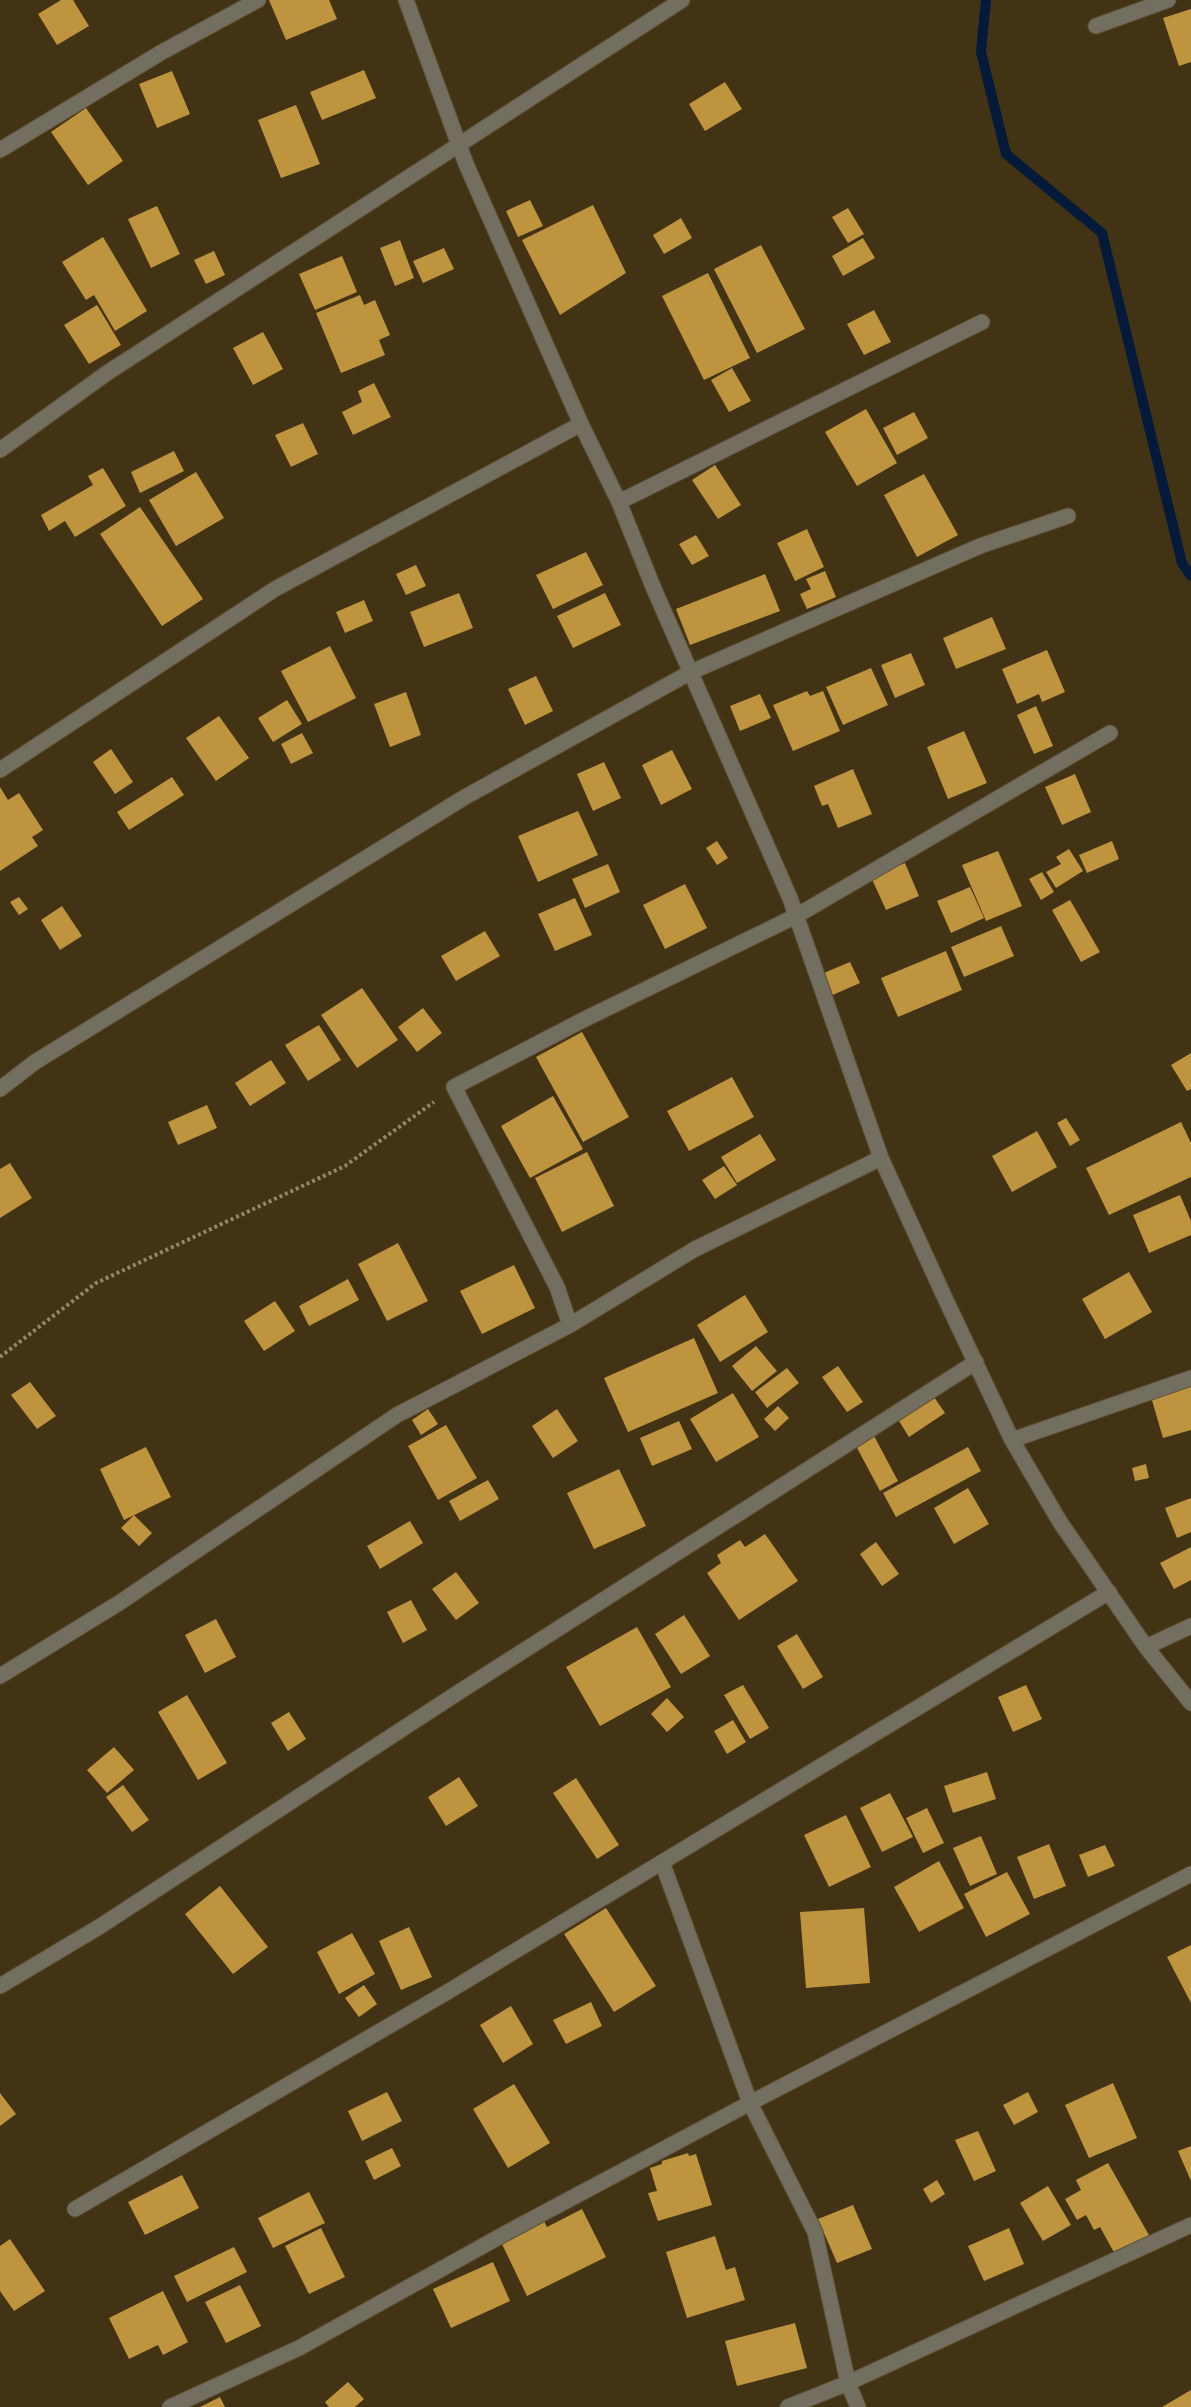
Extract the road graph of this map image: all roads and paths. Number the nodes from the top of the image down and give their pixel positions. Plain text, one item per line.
1 (258, 0) edge
2 (406, 0) edge
3 (682, 0) edge
4 (1168, 0) edge
5 (1096, 26) dead end
6 (459, 145) junction
7 (0, 150) edge
8 (982, 322) dead end
9 (582, 424) junction
10 (0, 450) edge
11 (619, 502) junction
12 (1068, 516) dead end
13 (691, 672) junction
14 (1110, 733) dead end
15 (0, 770) edge
16 (796, 916) junction
17 (454, 1087) junction
18 (0, 1089) edge
19 (881, 1158) junction
20 (570, 1324) junction
21 (0, 1357) edge
22 (976, 1362) junction
23 (1191, 1378) edge
24 (1012, 1440) junction
25 (1109, 1592) junction
26 (1191, 1626) edge
27 (1146, 1647) junction
28 (0, 1676) edge
29 (1191, 1703) edge
30 (662, 1862) junction
31 (1191, 1874) edge
32 (0, 1986) edge
33 (750, 2103) junction
34 (75, 2209) dead end
35 (1191, 2225) edge
36 (848, 2383) junction
37 (171, 2407) edge
38 (788, 2407) edge
39 (858, 2407) edge

1 - 7 street
2 - 6 street
3 - 6 street
4 - 5 street
6 - 9 street
6 - 10 street
8 - 11 street
9 - 11 street
9 - 15 street
11 - 13 street
12 - 13 street
13 - 16 street
13 - 18 street
14 - 16 street
16 - 17 street
16 - 19 street
17 - 20 street
17 - 21 path
19 - 20 street
19 - 22 street
20 - 28 street
22 - 24 street
22 - 32 street
23 - 24 street
24 - 25 street
25 - 27 street
25 - 30 street
26 - 27 street
27 - 29 street
30 - 33 street
30 - 34 street
31 - 33 street
33 - 36 street
33 - 37 street
35 - 36 street
36 - 38 street
36 - 39 street

